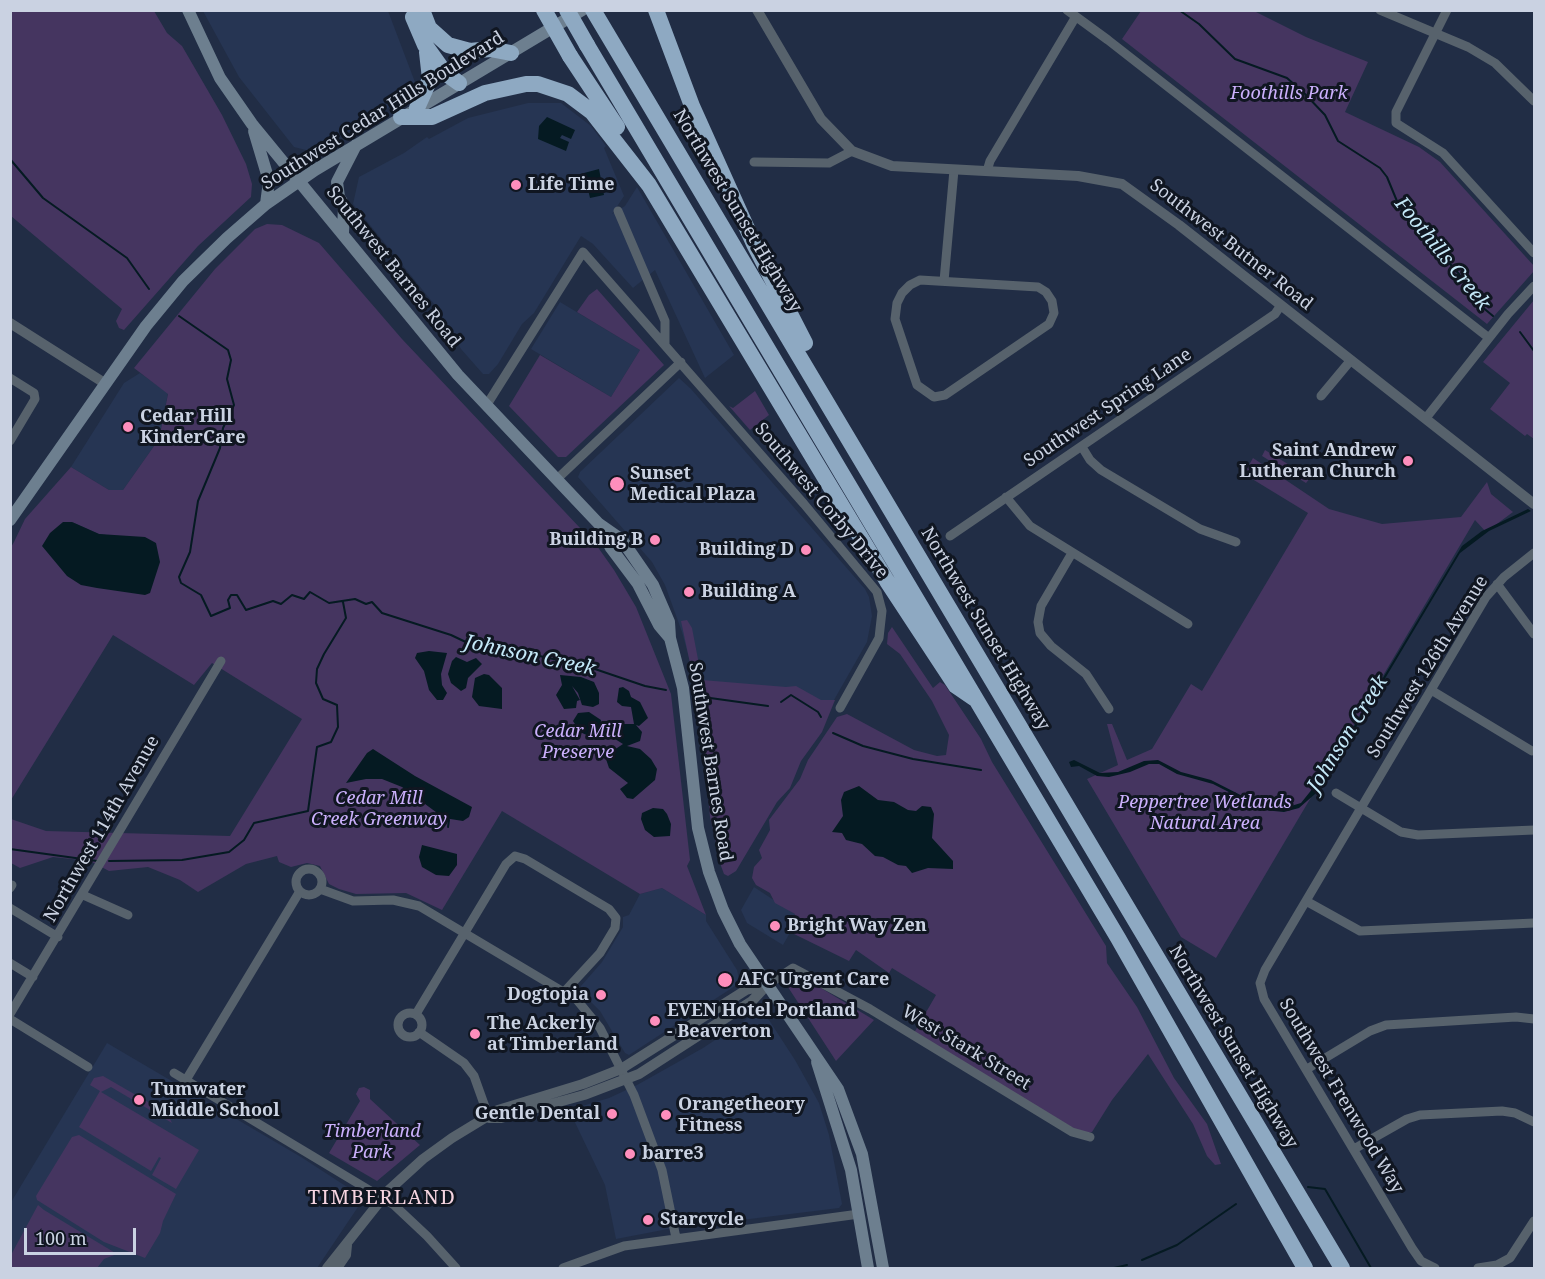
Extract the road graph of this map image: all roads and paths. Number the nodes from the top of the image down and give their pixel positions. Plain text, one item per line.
1 (188, 10) edge
2 (411, 10) edge
3 (422, 10) edge
4 (543, 10) edge
5 (567, 10) edge
6 (582, 10) edge
7 (593, 10) edge
8 (656, 10) edge
9 (757, 10) edge
10 (1067, 10) edge
11 (1380, 10) edge
12 (1447, 10) edge
13 (1075, 18) junction
14 (1434, 32) junction
15 (425, 45) junction
16 (511, 53) junction
17 (459, 83) junction
18 (1534, 101) edge
19 (417, 108) junction
20 (401, 117) junction
21 (252, 124) junction
22 (357, 144) junction
23 (852, 151) junction
24 (754, 162) dead end
25 (954, 170) junction
26 (987, 171) junction
27 (299, 181) junction
28 (649, 185) junction
29 (266, 204) junction
30 (618, 211) dead end
31 (343, 233) junction
32 (1534, 253) edge
33 (944, 281) junction
34 (1534, 286) edge
35 (1281, 305) junction
36 (10, 323) edge
37 (1490, 338) junction
38 (665, 345) junction
39 (802, 359) junction
40 (1352, 360) junction
41 (681, 362) junction
42 (10, 378) edge
43 (106, 384) junction
44 (1321, 396) dead end
45 (486, 406) junction
46 (1426, 418) junction
47 (10, 441) edge
48 (1082, 447) junction
49 (557, 479) junction
50 (1006, 497) junction
51 (1534, 504) edge
52 (13, 515) edge
53 (599, 524) junction
54 (950, 536) dead end
55 (1236, 542) dead end
56 (1072, 553) junction
57 (1534, 553) edge
58 (638, 584) junction
59 (1497, 584) junction
60 (653, 585) junction
61 (1188, 624) dead end
62 (1534, 634) edge
63 (670, 638) junction
64 (221, 661) dead end
65 (1431, 690) junction
66 (979, 702) junction
67 (840, 708) dead end
68 (1109, 709) dead end
69 (1532, 751) dead end
70 (1336, 793) dead end
71 (1362, 808) junction
72 (1534, 830) edge
73 (320, 889) junction
74 (300, 891) junction
75 (83, 895) junction
76 (1306, 901) junction
77 (10, 908) edge
78 (128, 915) dead end
79 (1534, 923) edge
80 (465, 932) junction
81 (58, 937) junction
82 (10, 963) edge
83 (33, 977) junction
84 (767, 985) junction
85 (565, 991) junction
86 (10, 1014) edge
87 (416, 1014) junction
88 (10, 1019) edge
89 (1534, 1019) edge
90 (419, 1032) junction
91 (817, 1061) junction
92 (88, 1067) dead end
93 (1307, 1069) junction
94 (174, 1073) dead end
95 (624, 1074) junction
96 (186, 1080) junction
97 (489, 1118) junction
98 (1534, 1122) edge
99 (1090, 1137) dead end
100 (1354, 1149) junction
101 (382, 1197) junction
102 (859, 1214) junction
103 (1534, 1221) edge
104 (676, 1238) junction
105 (347, 1245) junction
106 (327, 1269) edge
107 (337, 1269) edge
108 (456, 1269) edge
109 (563, 1269) edge
110 (868, 1269) edge
111 (883, 1269) edge
112 (1305, 1269) edge
113 (1342, 1269) edge
114 (1435, 1269) edge
115 (1478, 1269) edge

1 - 21 main road, Southwest Barnes Road
2 - 15 highway
3 - 16 highway
4 - 28 highway, bridge
5 - 66 highway, bridge
6 - 16 main road, Southwest Cedar Hills Boulevard
7 - 39 highway, Northwest Sunset Highway
8 - 39 highway
9 - 23 street, Southwest Butner Road
10 - 13 street
11 - 14 street
12 - 14 street
13 - 26 street
13 - 37 street
14 - 18 street
14 - 32 street
15 - 17 highway
15 - 19 highway
16 - 17 main road, Southwest Cedar Hills Boulevard
17 - 19 main road, Southwest Cedar Hills Boulevard
19 - 20 main road, Southwest Cedar Hills Boulevard
20 - 22 main road, Southwest Cedar Hills Boulevard
20 - 28 highway
21 - 27 main road, Southwest Barnes Road
21 - 29 main road
22 - 27 main road, Southwest Cedar Hills Boulevard
22 - 31 main road
23 - 24 street
23 - 25 street, Southwest Butner Road
25 - 26 street, Southwest Butner Road
25 - 33 street
26 - 35 street, Southwest Butner Road
27 - 29 main road, Southwest Cedar Hills Boulevard
27 - 31 main road, Southwest Barnes Road
28 - 66 highway
29 - 43 main road, Southwest Cedar Hills Boulevard
30 - 38 street
31 - 45 main road, Southwest Barnes Road
33 - 33 street
34 - 37 street
35 - 40 street, Southwest Butner Road
35 - 48 street, Southwest Spring Lane
36 - 43 street
37 - 46 street
38 - 41 street, Southwest Corby Drive
38 - 45 street, Southwest Corby Drive
39 - 113 highway, Northwest Sunset Highway
40 - 44 street
40 - 46 street, Southwest Butner Road
41 - 49 street
41 - 67 street, Southwest Corby Drive
42 - 47 street
43 - 52 main road, Southwest Cedar Hills Boulevard
45 - 49 main road, Southwest Barnes Road
46 - 51 street, Southwest Butner Road
48 - 50 street, Southwest Spring Lane
48 - 55 street
49 - 53 main road, Southwest Barnes Road
50 - 54 street, Southwest Spring Lane
50 - 56 street
53 - 58 main road, Southwest Barnes Road
53 - 60 main road, Southwest Barnes Road
56 - 61 street
56 - 68 street
57 - 59 street, Southwest 126th Avenue
58 - 60 main road
58 - 63 main road, Southwest Barnes Road
59 - 62 street
59 - 65 street, Southwest 126th Avenue
60 - 63 main road, Southwest Barnes Road
63 - 84 main road, Southwest Barnes Road
64 - 75 street, Northwest 114th Avenue
65 - 69 street
65 - 71 street, Southwest 126th Avenue
66 - 112 highway
70 - 71 street
71 - 72 street
71 - 76 street, Southwest Frenwood Way
73 - 74 street
73 - 74 street
73 - 80 street
74 - 96 street
75 - 78 street
75 - 81 street, Northwest 114th Avenue
76 - 79 street
76 - 93 street, Southwest Frenwood Way
77 - 81 street
80 - 85 street
80 - 85 street
80 - 87 street
81 - 83 street, Northwest 114th Avenue
82 - 83 street
83 - 86 street, Northwest 114th Avenue
84 - 91 main road, Southwest Barnes Road
84 - 95 street
84 - 99 street, West Stark Street
85 - 95 street
87 - 90 street
87 - 90 street
88 - 92 street
89 - 93 street
90 - 97 street
91 - 102 main road
91 - 111 main road
93 - 100 street, Southwest Frenwood Way
94 - 96 street
95 - 97 street
95 - 104 street
96 - 101 street
97 - 101 street
98 - 100 street
100 - 114 street, Southwest Frenwood Way
101 - 105 street
101 - 108 street
102 - 104 street
102 - 110 main road
103 - 115 street
104 - 109 street
105 - 106 street
105 - 107 street

